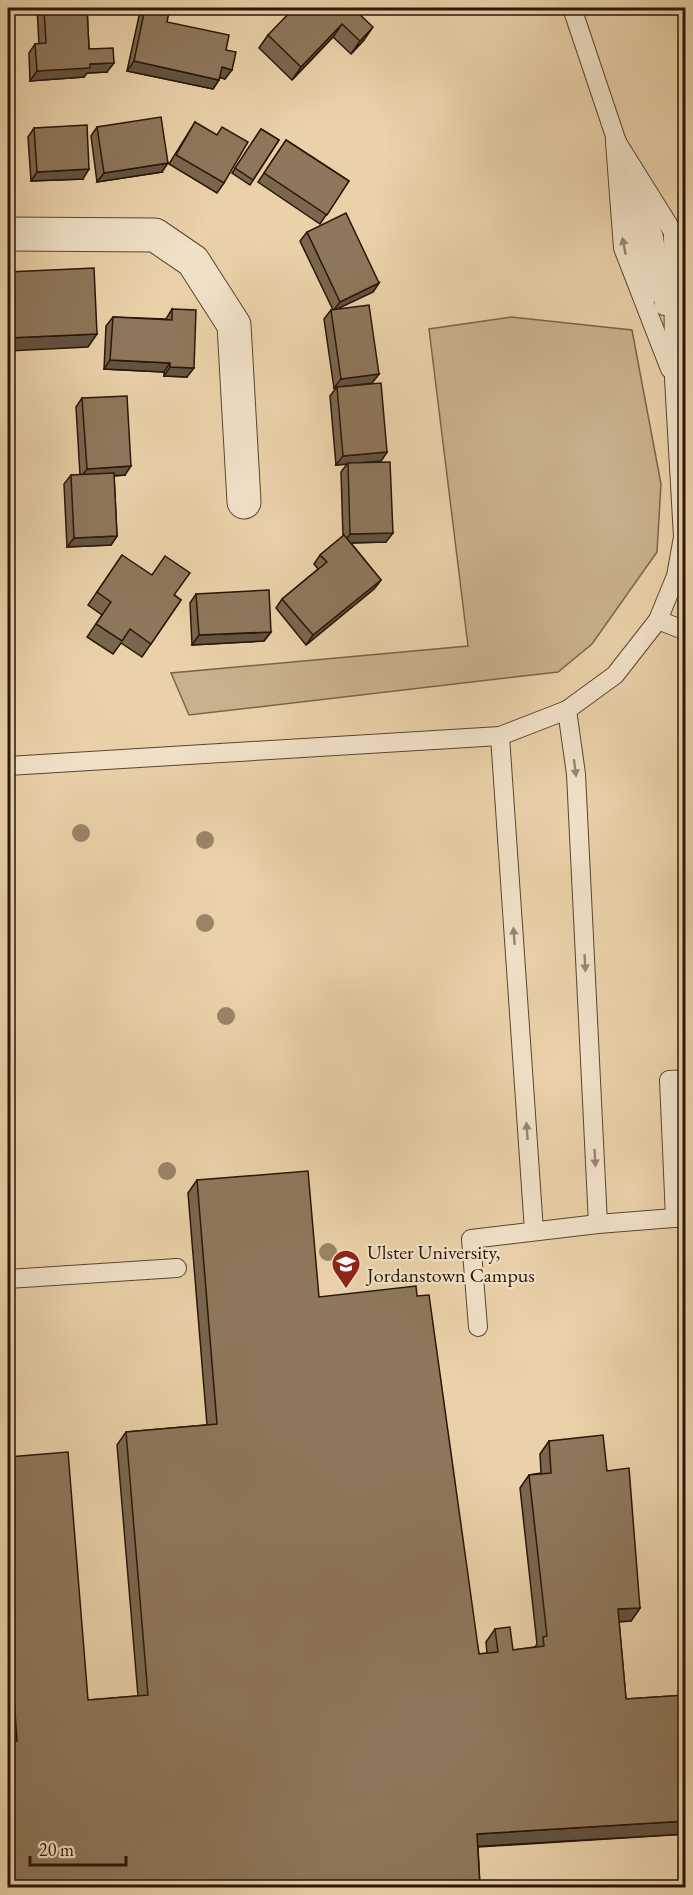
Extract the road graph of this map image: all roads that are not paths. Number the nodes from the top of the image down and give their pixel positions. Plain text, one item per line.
1 (572, 8) edge
2 (615, 139) junction
3 (8, 234) edge
4 (680, 376) edge
5 (244, 502) dead end
6 (658, 620) junction
7 (686, 631) edge
8 (567, 710) junction
9 (500, 736) junction
10 (8, 766) edge
11 (686, 1079) edge
12 (680, 1218) edge
13 (598, 1224) junction
14 (534, 1231) junction
15 (177, 1268) dead end
16 (8, 1279) edge
17 (478, 1327) dead end

1 - 2 lane
2 - 4 lane
4 -> 2 lane
3 - 5 street
4 - 6 lane
6 - 7 lane
6 - 8 lane
8 - 9 lane
8 -> 13 lane
9 - 10 lane
14 -> 9 lane
11 - 12 lane
12 - 13 lane
13 - 14 lane
14 - 17 lane
15 - 16 lane

